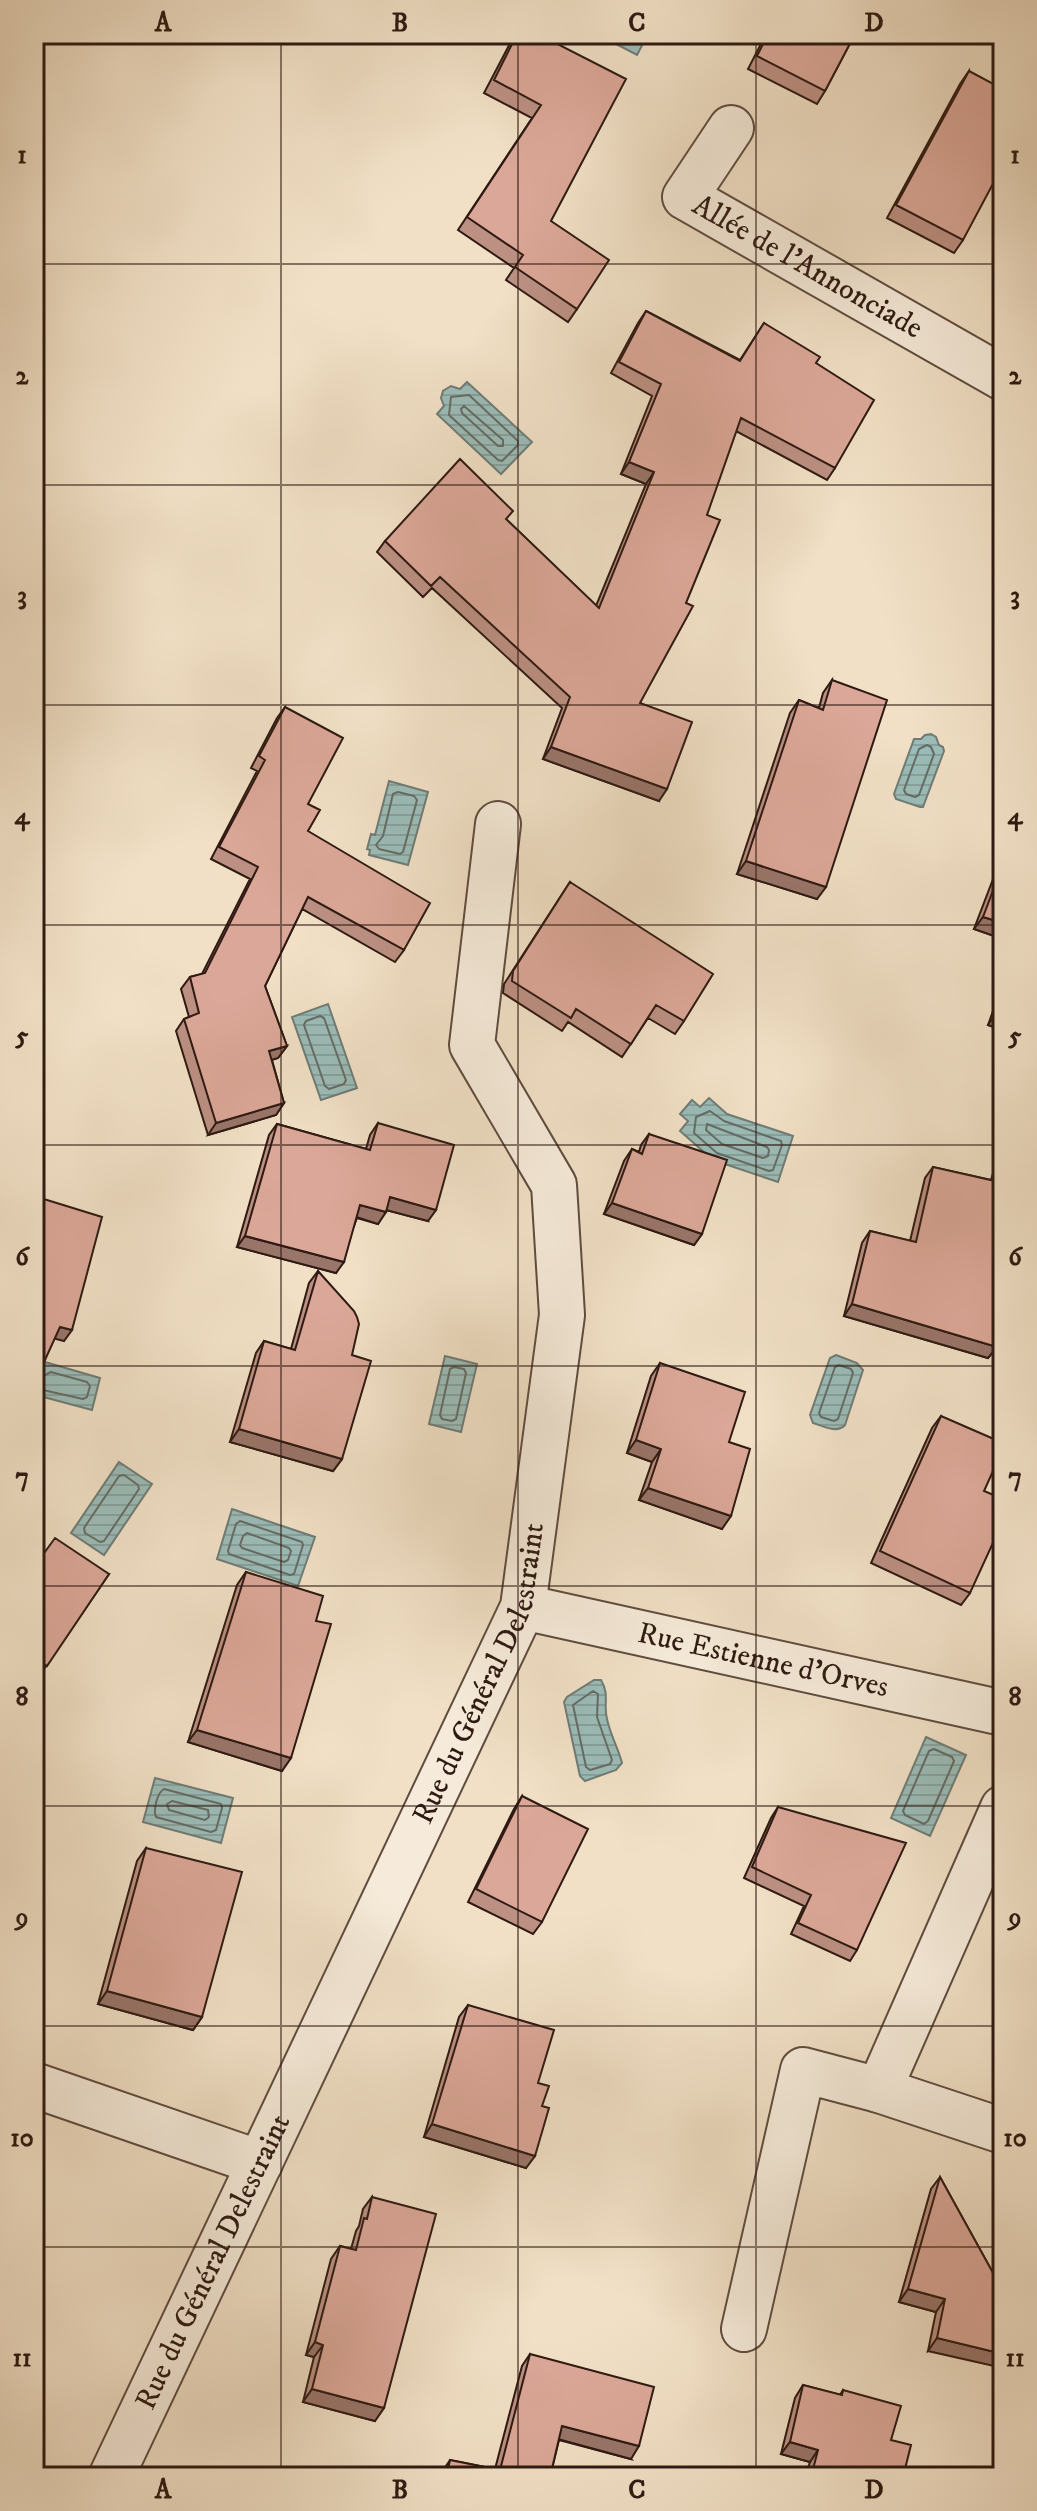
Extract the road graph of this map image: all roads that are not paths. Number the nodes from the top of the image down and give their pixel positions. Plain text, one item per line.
1 (731, 128) dead end
2 (1003, 378) edge
3 (498, 824) dead end
4 (523, 1607) junction
5 (1003, 1713) edge
6 (1003, 1808) edge
7 (34, 2085) edge
8 (879, 2090) junction
9 (1003, 2131) edge
10 (260, 2163) junction
11 (744, 2329) dead end
12 (111, 2477) edge

1 - 2 street, Allée de l’Annonciade
3 - 4 street, Rue du Général Delestraint
4 - 5 street, Rue Estienne d'Orves
4 - 10 street, Rue du Général Delestraint
6 - 8 street
7 - 10 street
8 - 9 street
8 - 11 street
10 - 12 street, Rue du Général Delestraint

